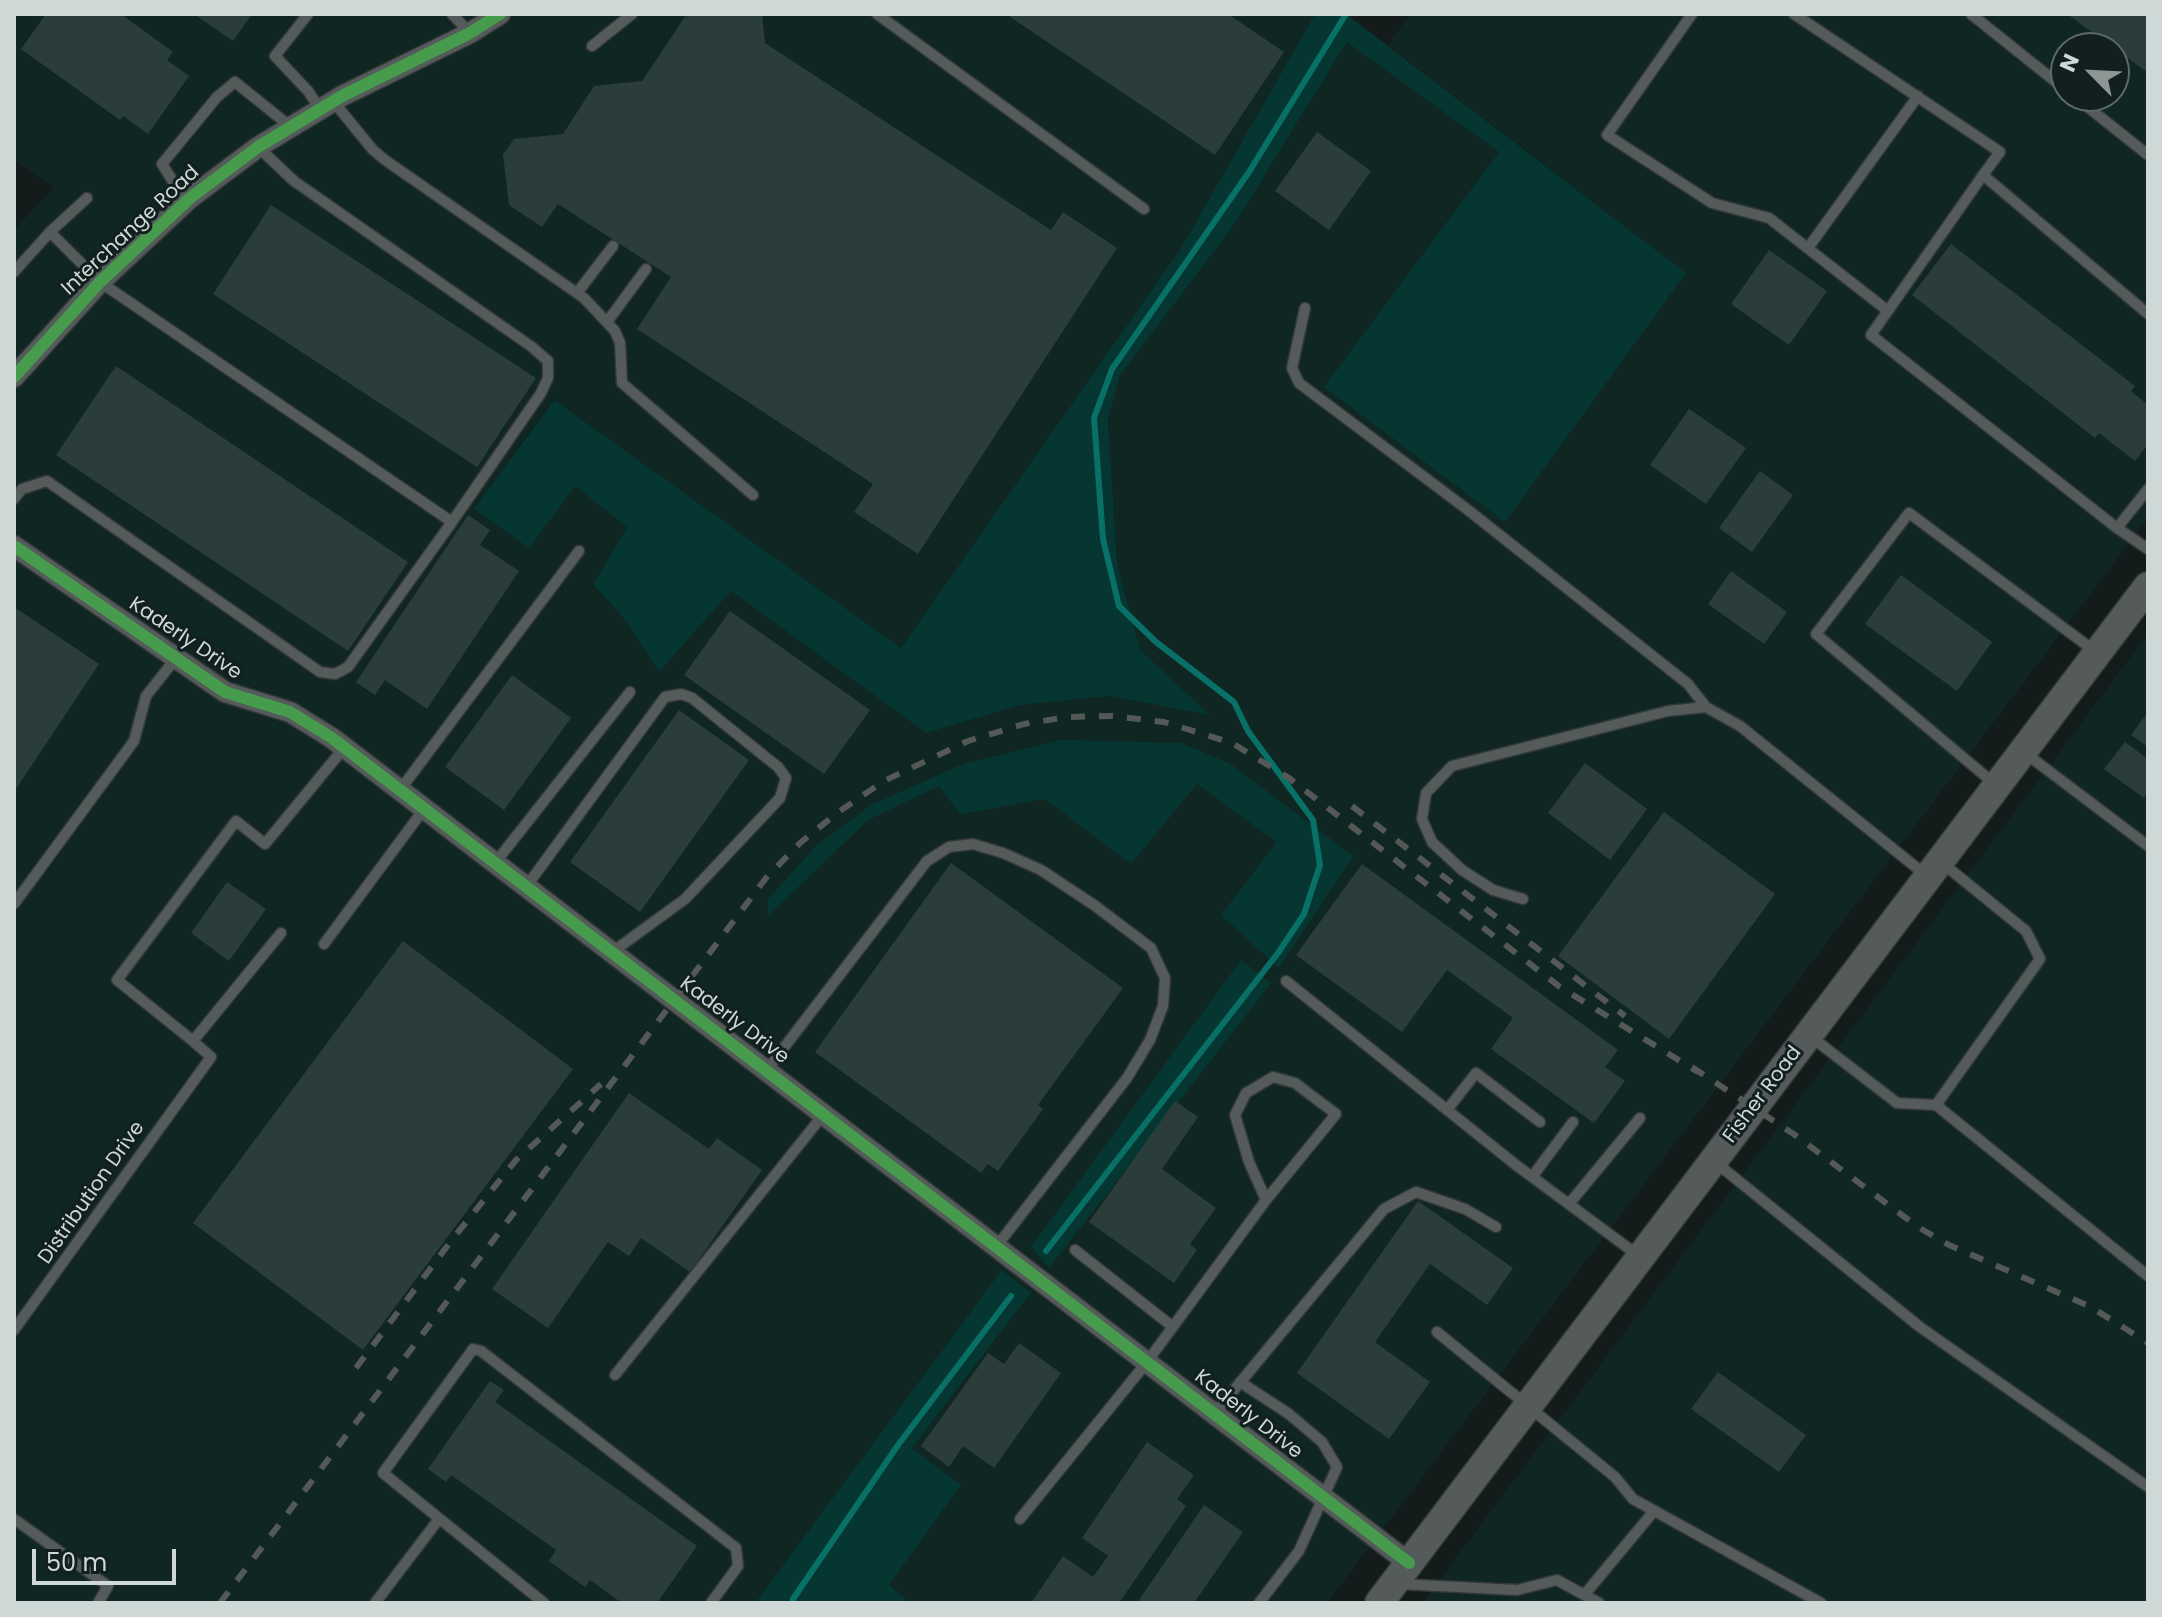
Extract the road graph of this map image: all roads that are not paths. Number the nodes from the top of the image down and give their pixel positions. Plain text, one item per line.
1 (308, 14) edge
2 (452, 14) edge
3 (500, 14) edge
4 (632, 14) edge
5 (877, 14) edge
6 (1692, 14) edge
7 (1794, 14) edge
8 (1976, 16) edge
9 (470, 33) junction
10 (592, 46) dead end
11 (2050, 77) edge
12 (1918, 96) junction
13 (326, 105) junction
14 (2094, 112) edge
15 (291, 127) junction
16 (258, 147) junction
17 (2148, 155) edge
18 (1983, 175) junction
19 (87, 198) dead end
20 (186, 202) junction
21 (1144, 209) dead end
22 (50, 232) junction
23 (613, 246) dead end
24 (1808, 248) junction
25 (646, 269) dead end
26 (14, 272) edge
27 (100, 282) junction
28 (577, 293) junction
29 (1305, 308) dead end
30 (1888, 311) junction
31 (2148, 314) edge
32 (607, 322) junction
33 (14, 377) edge
34 (2148, 489) edge
35 (753, 495) dead end
36 (14, 499) edge
37 (452, 522) junction
38 (2117, 528) junction
39 (14, 546) edge
40 (2148, 549) edge
41 (579, 551) dead end
42 (2148, 586) edge
43 (2098, 653) junction
44 (176, 658) junction
45 (630, 692) dead end
46 (1706, 707) junction
47 (344, 748) junction
48 (2023, 752) junction
49 (1997, 787) junction
50 (400, 790) junction
51 (424, 809) junction
52 (2148, 846) edge
53 (495, 863) junction
54 (1934, 870) junction
55 (526, 887) junction
56 (1523, 899) dead end
57 (14, 904) edge
58 (281, 933) dead end
59 (324, 944) dead end
60 (611, 953) junction
61 (1286, 981) dead end
62 (1808, 1035) junction
63 (193, 1041) junction
64 (766, 1071) junction
65 (1936, 1105) junction
66 (1447, 1110) junction
67 (823, 1115) junction
68 (1640, 1118) dead end
69 (1540, 1122) dead end
70 (1573, 1122) dead end
71 (1713, 1160) junction
72 (1532, 1177) junction
73 (1266, 1200) junction
74 (1569, 1204) junction
75 (1496, 1227) dead end
76 (996, 1247) junction
77 (1075, 1250) dead end
78 (1640, 1258) junction
79 (2148, 1276) edge
80 (1173, 1327) junction
81 (14, 1330) edge
82 (1437, 1332) dead end
83 (1147, 1362) junction
84 (615, 1375) dead end
85 (1240, 1382) junction
86 (1528, 1404) junction
87 (1214, 1414) junction
88 (2148, 1487) edge
89 (1323, 1498) junction
90 (1654, 1511) junction
91 (14, 1519) edge
92 (439, 1519) junction
93 (1020, 1519) dead end
94 (1388, 1591) edge
95 (1585, 1594) junction
96 (98, 1603) edge
97 (375, 1603) edge
98 (544, 1603) edge
99 (711, 1603) edge
100 (1259, 1603) edge
101 (1599, 1603) edge
102 (1821, 1603) edge

1 - 13 lane
2 - 9 lane
3 - 9 street, Interchange Road
4 - 10 lane
5 - 21 lane
6 - 24 lane
7 - 12 lane
8 - 11 lane
9 - 13 street, Interchange Road
12 - 18 lane
12 - 24 lane
13 - 15 street, Interchange Road
13 - 28 lane
14 - 17 lane
15 - 16 street, Interchange Road
15 - 20 lane
16 - 20 street, Interchange Road
16 - 37 lane
18 - 30 lane
18 - 31 lane
19 - 22 lane
20 - 27 street, Interchange Road
22 - 26 lane
22 - 27 lane
23 - 28 lane
24 - 30 lane
25 - 32 lane
27 - 33 street, Interchange Road
27 - 37 lane
28 - 32 lane
29 - 46 lane
30 - 38 lane
32 - 35 lane
34 - 38 lane
36 - 37 lane
38 - 40 lane
39 - 44 street, Kaderly Drive
41 - 50 lane
42 - 43 main road, Fisher Road
43 - 48 main road, Fisher Road
43 - 49 lane
44 - 47 street, Kaderly Drive
44 - 57 lane
45 - 53 lane
46 - 54 lane
46 - 56 lane
47 - 50 street, Kaderly Drive
47 - 63 lane
48 - 49 main road, Fisher Road
48 - 52 lane
49 - 54 main road, Fisher Road
50 - 51 street, Kaderly Drive
51 - 53 street, Kaderly Drive
51 - 59 lane
53 - 55 street, Kaderly Drive
54 - 62 main road, Fisher Road
54 - 65 lane
55 - 60 street, Kaderly Drive
55 - 60 lane
58 - 63 lane
60 - 64 street, Kaderly Drive
61 - 66 lane
62 - 65 lane
62 - 71 main road, Fisher Road
63 - 81 lane, Distribution Drive
64 - 67 street, Kaderly Drive
64 - 76 lane
65 - 79 lane
66 - 69 lane
66 - 72 lane
67 - 76 street, Kaderly Drive
67 - 84 lane
68 - 74 lane
70 - 72 lane
71 - 78 main road, Fisher Road
71 - 88 lane
72 - 74 lane
73 - 73 lane
73 - 80 lane
74 - 78 lane
75 - 85 lane
76 - 83 street, Kaderly Drive
77 - 80 lane
78 - 86 main road, Fisher Road
80 - 83 lane
82 - 86 lane
83 - 87 street, Kaderly Drive
83 - 93 lane
85 - 87 lane
85 - 89 lane
86 - 90 lane
86 - 94 main road, Fisher Road
87 - 89 street, Kaderly Drive
89 - 94 street, Kaderly Drive
89 - 100 lane
90 - 95 lane
90 - 102 lane
91 - 96 lane
92 - 97 lane
92 - 98 lane
92 - 99 lane
94 - 95 lane
95 - 101 lane

